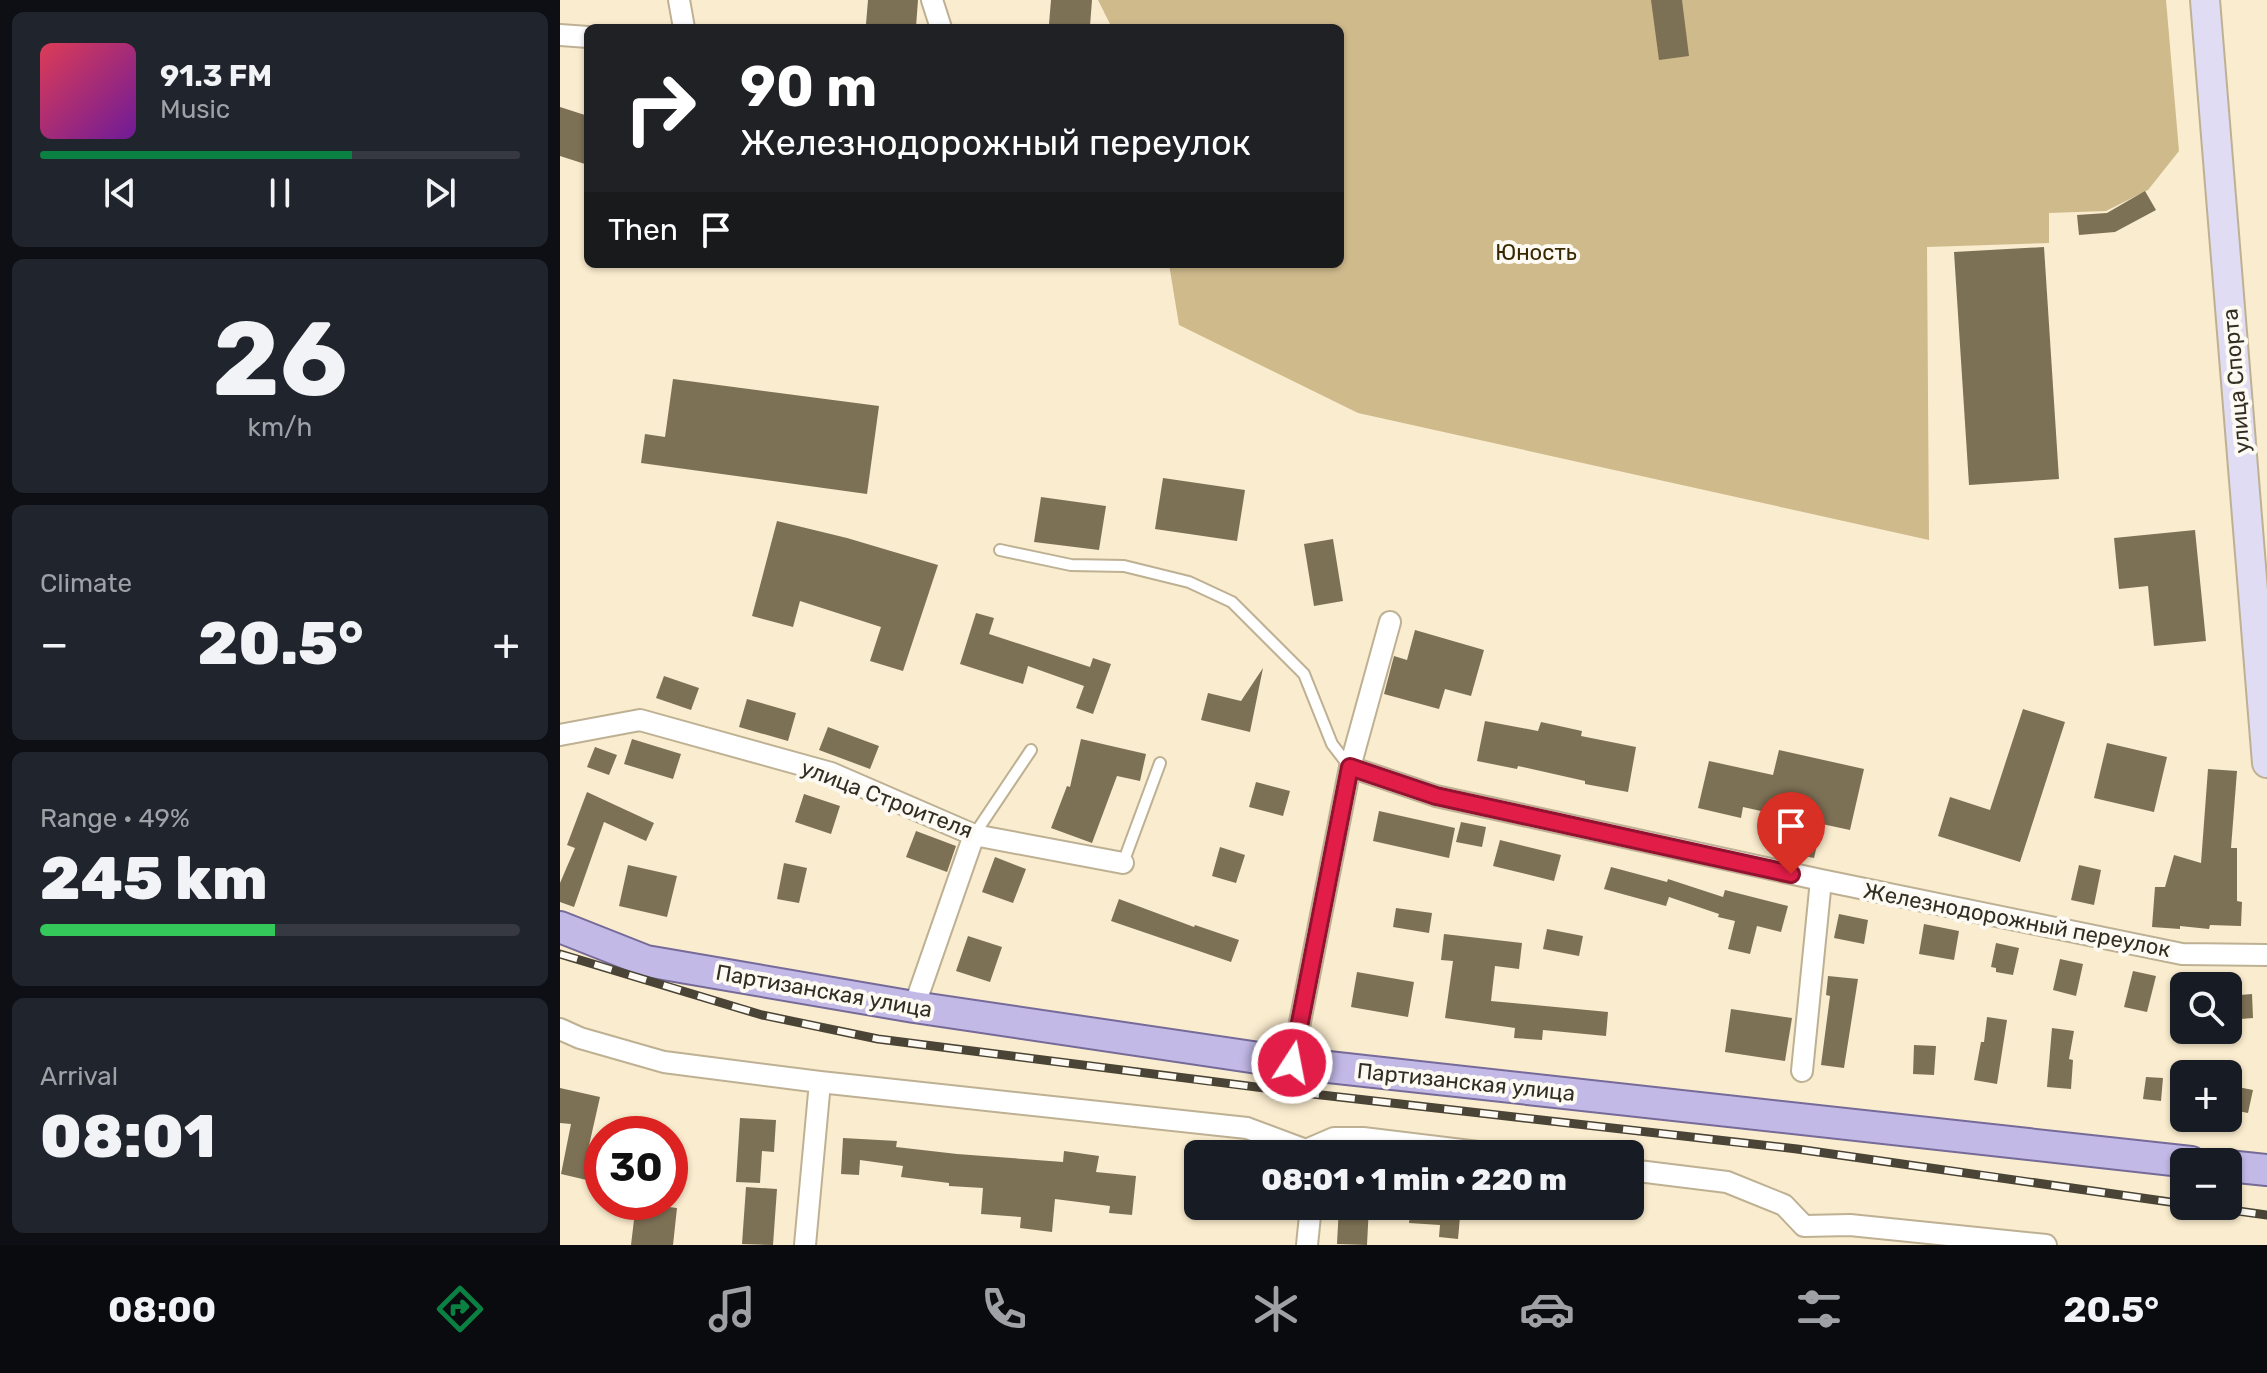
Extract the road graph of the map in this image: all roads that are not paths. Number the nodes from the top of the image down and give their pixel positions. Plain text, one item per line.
1 (679, 0) edge
2 (932, 0) edge
3 (2205, 0) edge
4 (683, 24) edge
5 (940, 24) edge
6 (560, 35) edge
7 (584, 37) edge
8 (1000, 550) dead end
9 (1390, 622) dead end
10 (2265, 729) edge
11 (560, 735) edge
12 (1031, 750) dead end
13 (1160, 763) dead end
14 (2267, 763) edge
15 (1350, 767) junction
16 (974, 835) junction
17 (1123, 863) joint
18 (1821, 880) junction
19 (560, 927) edge
20 (2267, 955) edge
21 (914, 1007) junction
22 (560, 1029) edge
23 (1292, 1063) junction
24 (1802, 1071) dead end
25 (820, 1082) junction
26 (1276, 1140) edge
27 (1330, 1140) edge
28 (1380, 1140) edge
29 (2170, 1160) edge
30 (2242, 1167) edge
31 (2267, 1170) edge
32 (1644, 1172) edge
33 (1310, 1220) edge
34 (1804, 1236) edge
35 (805, 1245) edge
36 (1307, 1245) edge
37 (2046, 1245) edge

1 - 4 street
2 - 5 street
3 - 10 street, улица Спорта
6 - 7 street
8 - 15 lane
9 - 15 street
10 - 14 street, улица Спорта
11 - 16 street, улица Строителя
12 - 16 lane
13 - 17 lane
15 - 18 street, Железнодорожный переулок
15 - 23 street
16 - 17 street, улица Строителя
16 - 21 street
18 - 20 street, Железнодорожный переулок
18 - 24 street
19 - 21 main road, Партизанская улица
21 - 23 main road, Партизанская улица
22 - 25 street
23 - 29 main road, Партизанская улица
25 - 26 street
25 - 35 street
27 - 28 street
30 - 31 main road
32 - 34 street
33 - 36 street
34 - 37 street

